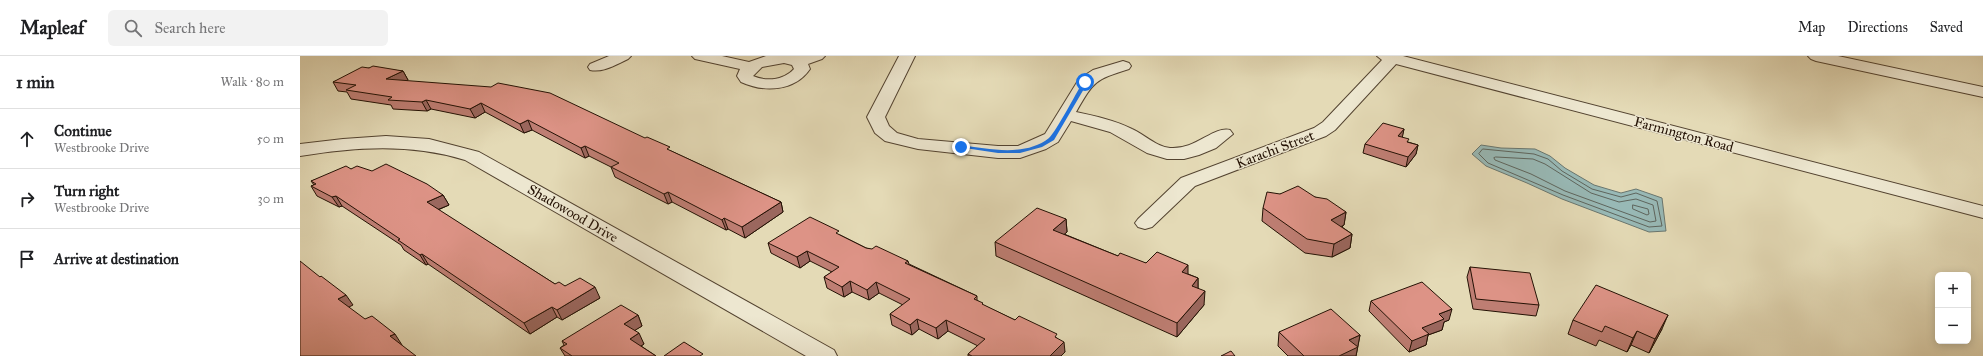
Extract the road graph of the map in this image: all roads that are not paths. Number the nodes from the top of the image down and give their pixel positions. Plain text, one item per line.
1 (623, 56) edge
2 (700, 56) edge
3 (817, 56) edge
4 (907, 56) edge
5 (1816, 56) edge
6 (1389, 57) edge
7 (799, 62) junction
8 (1123, 66) dead end
9 (596, 67) dead end
10 (751, 67) junction
11 (1983, 92) edge
12 (1066, 116) junction
13 (1224, 134) dead end
14 (300, 150) edge
15 (1983, 212) edge
16 (1145, 223) dead end
17 (825, 356) edge

1 - 9 street
2 - 10 street
3 - 7 street
4 - 12 street
5 - 11 street
6 - 15 street, Farmington Road
6 - 16 street, Karachi Street
7 - 10 street
7 - 10 street
8 - 12 street
12 - 13 street
14 - 17 street, Shadowood Drive

